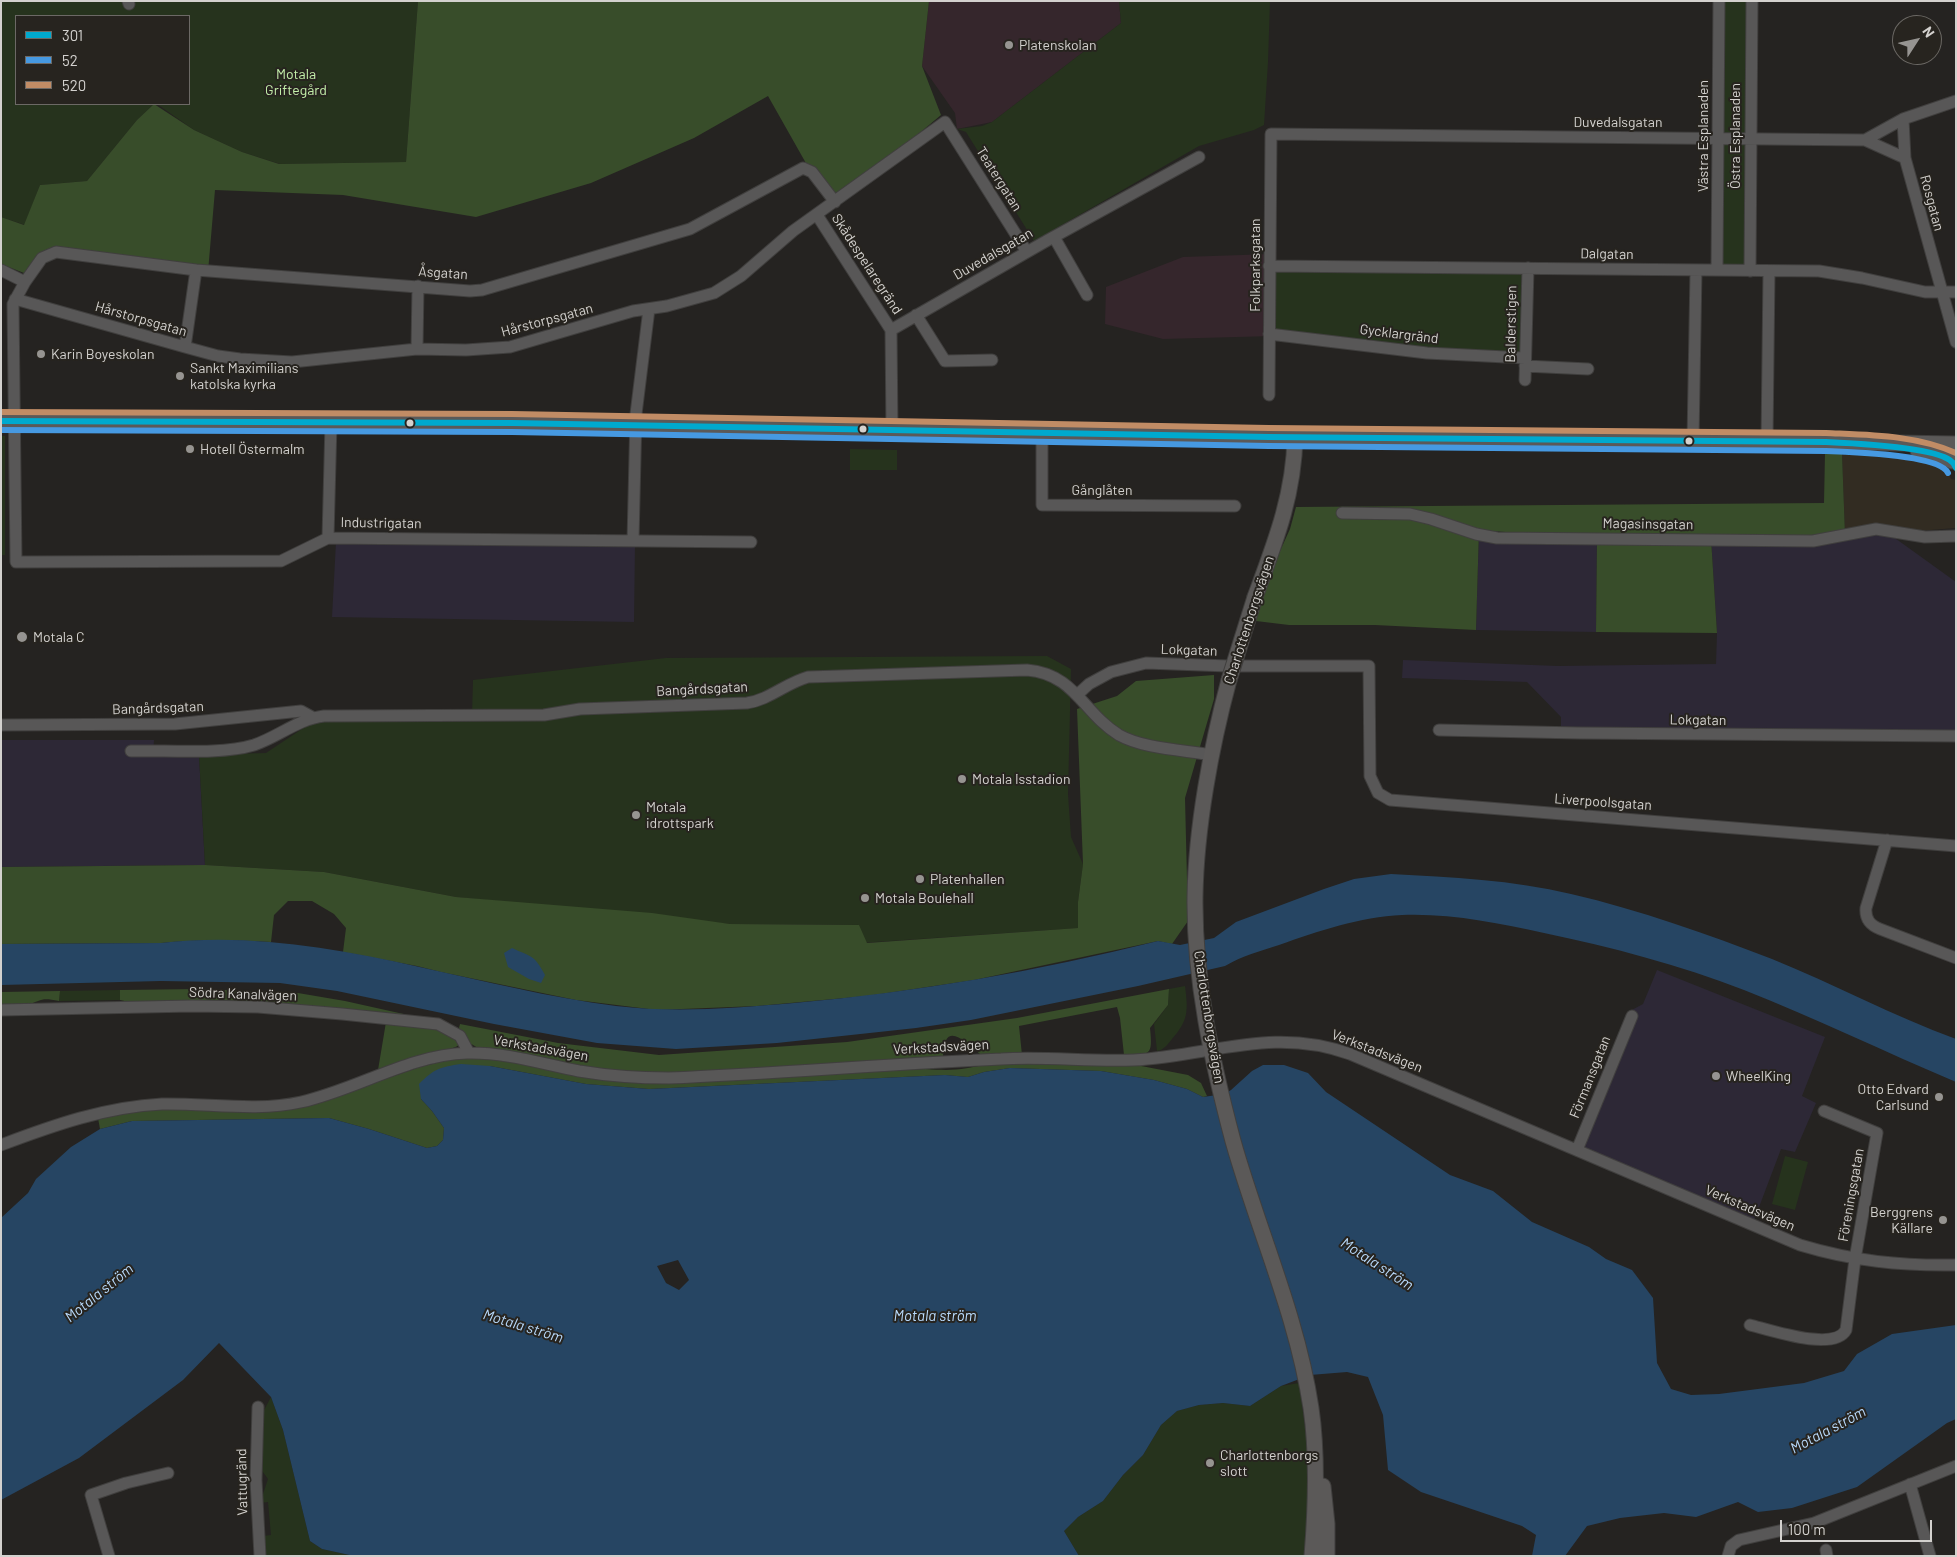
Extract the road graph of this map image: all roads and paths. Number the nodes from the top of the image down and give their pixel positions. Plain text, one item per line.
1 (1719, 1) edge
2 (1752, 1) edge
3 (1956, 101) edge
4 (1903, 119) junction
5 (945, 122) joint
6 (1271, 134) joint
7 (1719, 138) junction
8 (1750, 138) junction
9 (1865, 140) junction
10 (1199, 157) dead end
11 (1905, 158) junction
12 (835, 202) junction
13 (817, 215) junction
14 (1054, 236) junction
15 (1027, 252) junction
16 (1270, 266) junction
17 (1528, 268) junction
18 (1, 270) edge
19 (196, 270) junction
20 (1696, 270) junction
21 (1717, 270) junction
22 (1750, 271) junction
23 (1769, 271) junction
24 (25, 282) junction
25 (418, 286) junction
26 (1941, 292) junction
27 (1956, 292) edge
28 (1087, 295) dead end
29 (15, 300) junction
30 (649, 309) junction
31 (916, 315) junction
32 (891, 330) junction
33 (1269, 334) junction
34 (1956, 342) edge
35 (185, 347) junction
36 (416, 349) junction
37 (992, 360) dead end
38 (1525, 362) junction
39 (1588, 369) dead end
40 (1525, 380) dead end
41 (1269, 395) dead end
42 (8, 421) edge
43 (331, 422) junction
44 (636, 425) junction
45 (892, 430) junction
46 (1042, 432) junction
47 (1295, 437) junction
48 (1694, 440) junction
49 (1768, 441) junction
50 (1955, 456) edge
51 (1235, 506) dead end
52 (1342, 513) dead end
53 (1956, 530) edge
54 (1956, 537) edge
55 (328, 538) junction
56 (633, 541) junction
57 (751, 542) dead end
58 (1369, 666) joint
59 (1076, 695) junction
60 (312, 717) junction
61 (1, 725) edge
62 (1439, 730) dead end
63 (1956, 736) edge
64 (131, 751) dead end
65 (1212, 755) junction
66 (1887, 840) junction
67 (1956, 846) edge
68 (1956, 958) edge
69 (1, 1010) edge
70 (1632, 1016) dead end
71 (1212, 1049) junction
72 (469, 1053) junction
73 (1824, 1111) dead end
74 (1, 1145) edge
75 (1577, 1150) junction
76 (1855, 1259) junction
77 (1956, 1265) edge
78 (1750, 1325) dead end
79 (258, 1407) dead end
80 (1315, 1448) junction
81 (1956, 1466) edge
82 (168, 1473) dead end
83 (1910, 1484) junction
84 (1729, 1551) edge
85 (109, 1556) edge
86 (260, 1556) edge
87 (1312, 1556) edge
88 (1327, 1556) edge
89 (1930, 1556) edge

1 - 7 street, Västra Esplanaden
2 - 8 street, Östra Esplanaden
3 - 4 street, Duvedalsgatan
4 - 9 street, Duvedalsgatan
4 - 11 street, Rosgatan
5 - 12 street, Hårstorpsgatan
5 - 15 street, Teatergatan
6 - 7 street, Duvedalsgatan
6 - 16 street, Folkparksgatan
7 - 8 street, Duvedalsgatan
7 - 21 street, Västra Esplanaden
8 - 9 street, Duvedalsgatan
8 - 22 street, Östra Esplanaden
9 - 11 street
10 - 14 street, Duvedalsgatan
11 - 26 street, Rosgatan
12 - 13 street, Hårstorpsgatan
12 - 25 street, Åsgatan
13 - 30 street, Hårstorpsgatan
13 - 32 street, Skådespelaregränd
14 - 15 street, Duvedalsgatan
14 - 28 street
15 - 31 street, Duvedalsgatan
16 - 17 street, Dalgatan
16 - 33 street, Folkparksgatan
17 - 20 street, Dalgatan
17 - 38 street, Balderstigen
18 - 24 street
19 - 24 street, Åsgatan
19 - 25 street, Åsgatan
19 - 35 street
20 - 21 street, Dalgatan
20 - 48 street
21 - 22 street, Dalgatan
22 - 23 street, Dalgatan
23 - 26 street, Dalgatan
23 - 49 street
24 - 29 street, Åsgatan
25 - 36 street
26 - 27 street, Dalgatan
26 - 34 street, Rosgatan
29 - 35 street, Hårstorpsgatan
29 - 42 street
30 - 36 street, Hårstorpsgatan
30 - 44 street
31 - 32 street, Duvedalsgatan
31 - 37 street
32 - 45 street
33 - 38 street, Gycklargränd
33 - 41 street, Folkparksgatan
35 - 36 street, Hårstorpsgatan
38 - 39 street, Gycklargränd
38 - 40 street, Balderstigen
42 - 43 main road
42 - 55 street, Industrigatan
43 - 44 main road
43 - 55 street
44 - 45 main road
44 - 56 street
45 - 46 main road
46 - 47 main road
46 - 51 street, Gånglåten
47 - 48 main road
47 - 65 main road, Charlottenborgsvägen, bridge
48 - 49 main road
49 - 50 main road
52 - 54 street, Magasinsgatan
53 - 54 street
55 - 56 street, Industrigatan
56 - 57 street, Industrigatan
58 - 59 street, Lokgatan
58 - 66 street, Liverpoolsgatan
59 - 60 street, Bangårdsgatan
59 - 65 street, Bangårdsgatan
60 - 61 street, Bangårdsgatan
60 - 64 street, Bangårdsgatan
62 - 63 street, Lokgatan
65 - 71 main road, Charlottenborgsvägen
66 - 67 street, Liverpoolsgatan
66 - 68 street
69 - 72 street, Södra Kanalvägen
70 - 75 street, Förmansgatan
71 - 72 street, Verkstadsvägen
71 - 75 street, Verkstadsvägen
71 - 80 main road, Charlottenborgsvägen
72 - 74 street, Verkstadsvägen
73 - 76 street, Föreningsgatan
75 - 76 street, Verkstadsvägen
76 - 77 street, Verkstadsvägen
76 - 78 street
79 - 86 street, Vattugränd
80 - 87 main road, Charlottenborgsvägen
80 - 88 main road, Charlottenborgsvägen
81 - 83 street
82 - 85 street
83 - 84 street
83 - 89 street

